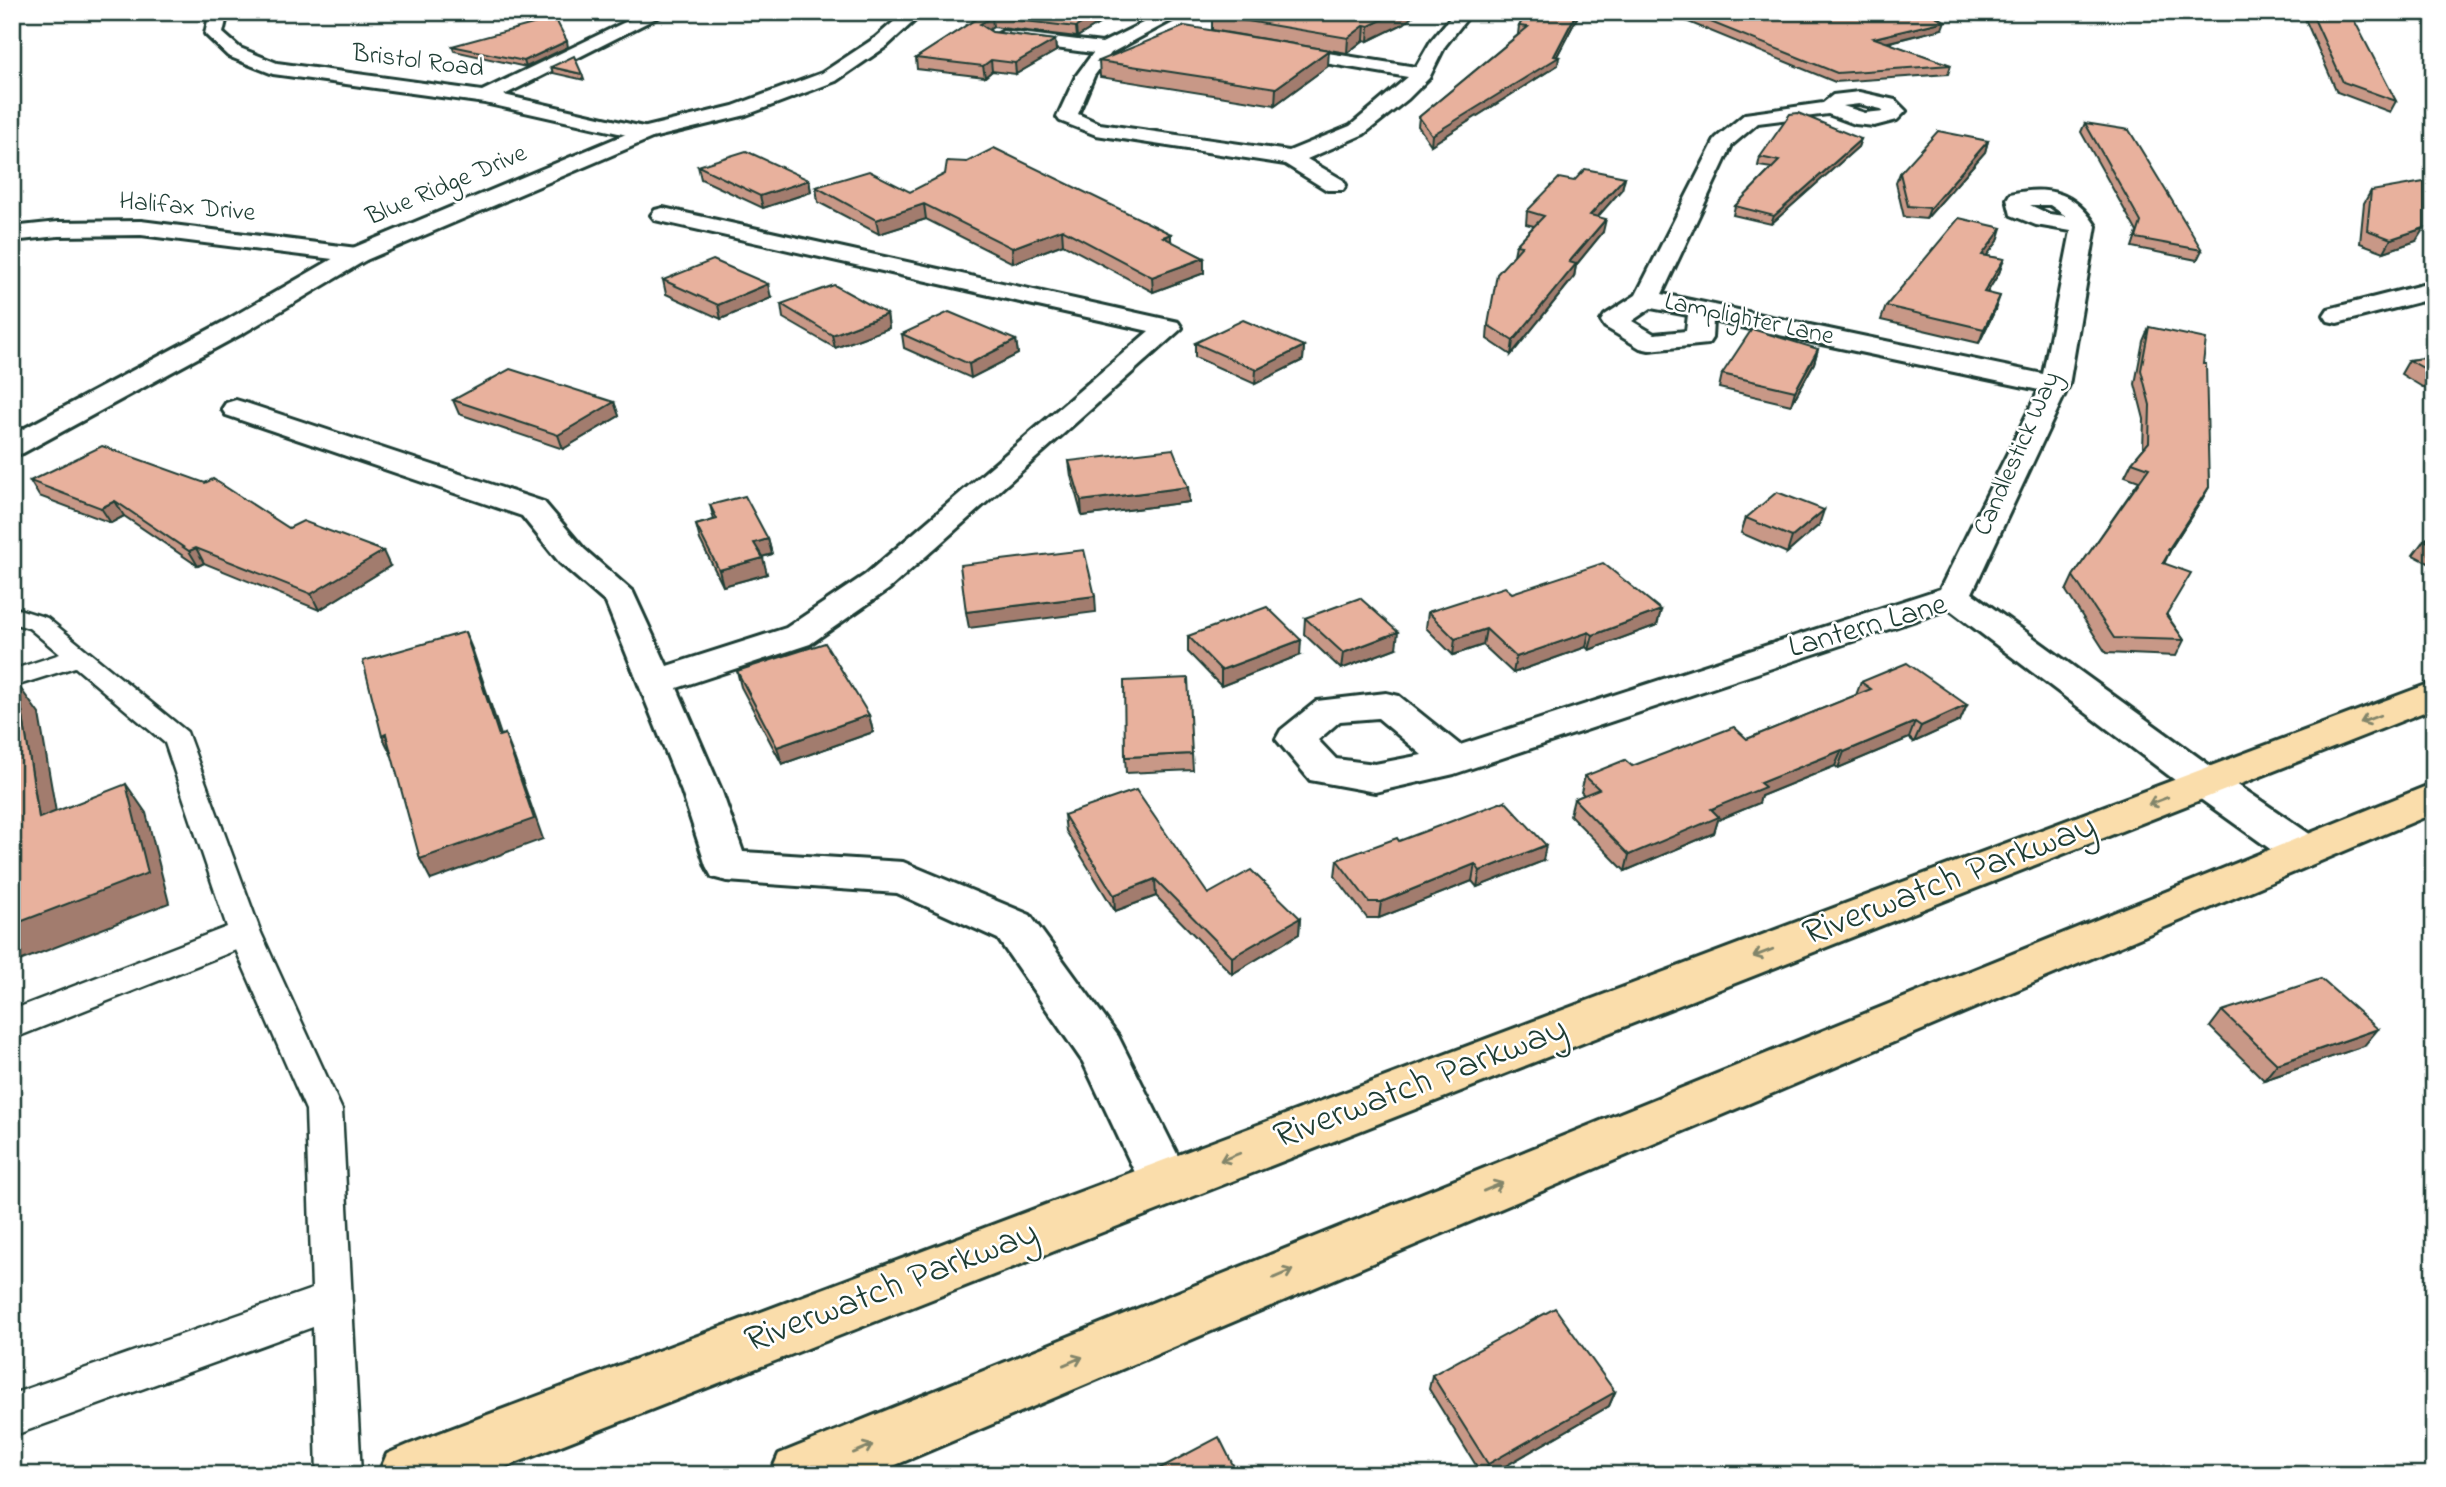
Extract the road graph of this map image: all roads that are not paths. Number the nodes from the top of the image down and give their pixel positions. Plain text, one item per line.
1 (220, 12) edge
2 (660, 12) edge
3 (916, 12) edge
4 (1464, 12) edge
5 (1177, 22) edge
6 (993, 35) edge
7 (1265, 48) edge
8 (1105, 49) junction
9 (1422, 74) junction
10 (485, 97) junction
11 (1832, 108) dead end
12 (645, 133) junction
13 (1291, 158) junction
14 (1335, 185) dead end
15 (663, 215) dead end
16 (2084, 226) dead end
17 (12, 234) edge
18 (357, 255) junction
19 (2434, 290) edge
20 (1647, 299) junction
21 (1701, 310) junction
22 (2337, 315) dead end
23 (2055, 385) junction
24 (236, 409) dead end
25 (12, 447) edge
26 (1954, 596) junction
27 (12, 615) edge
28 (79, 657) junction
29 (12, 679) edge
30 (656, 682) junction
31 (2434, 694) edge
32 (1454, 761) dead end
33 (2206, 783) junction
34 (2434, 797) edge
35 (2302, 850) junction
36 (245, 933) junction
37 (12, 1026) edge
38 (1165, 1182) junction
39 (332, 1301) junction
40 (12, 1416) edge
41 (339, 1475) edge
42 (408, 1475) edge
43 (800, 1475) edge

1 - 10 street, Bristol Road
2 - 10 street
3 - 12 street, Blue Ridge Drive
4 - 9 street
5 - 8 street
6 - 8 street
7 - 9 street
8 - 13 street
9 - 13 street
10 - 12 street, Bristol Road
11 - 20 street, Lamplighter Lane
12 - 18 street, Blue Ridge Drive
13 - 14 street
15 - 30 street
16 - 23 street, Candlestick Way
17 - 18 street, Halifax Drive
18 - 25 street, Blue Ridge Drive
19 - 22 street
20 - 21 street, Lamplighter Lane
20 - 21 street
21 - 23 street, Lamplighter Lane
23 - 26 street, Candlestick Way
24 - 30 street
26 - 32 street, Lantern Lane
26 - 33 street, Lantern Lane
27 - 28 lane
28 - 29 lane
28 - 36 lane
30 - 38 street
31 -> 33 main road, Riverwatch Parkway
33 - 35 street, Lantern Lane
33 -> 38 main road, Riverwatch Parkway
34 - 35 main road
43 -> 35 main road
36 - 37 lane
36 - 39 lane
38 - 42 main road, Riverwatch Parkway
39 - 40 lane
39 - 41 lane

